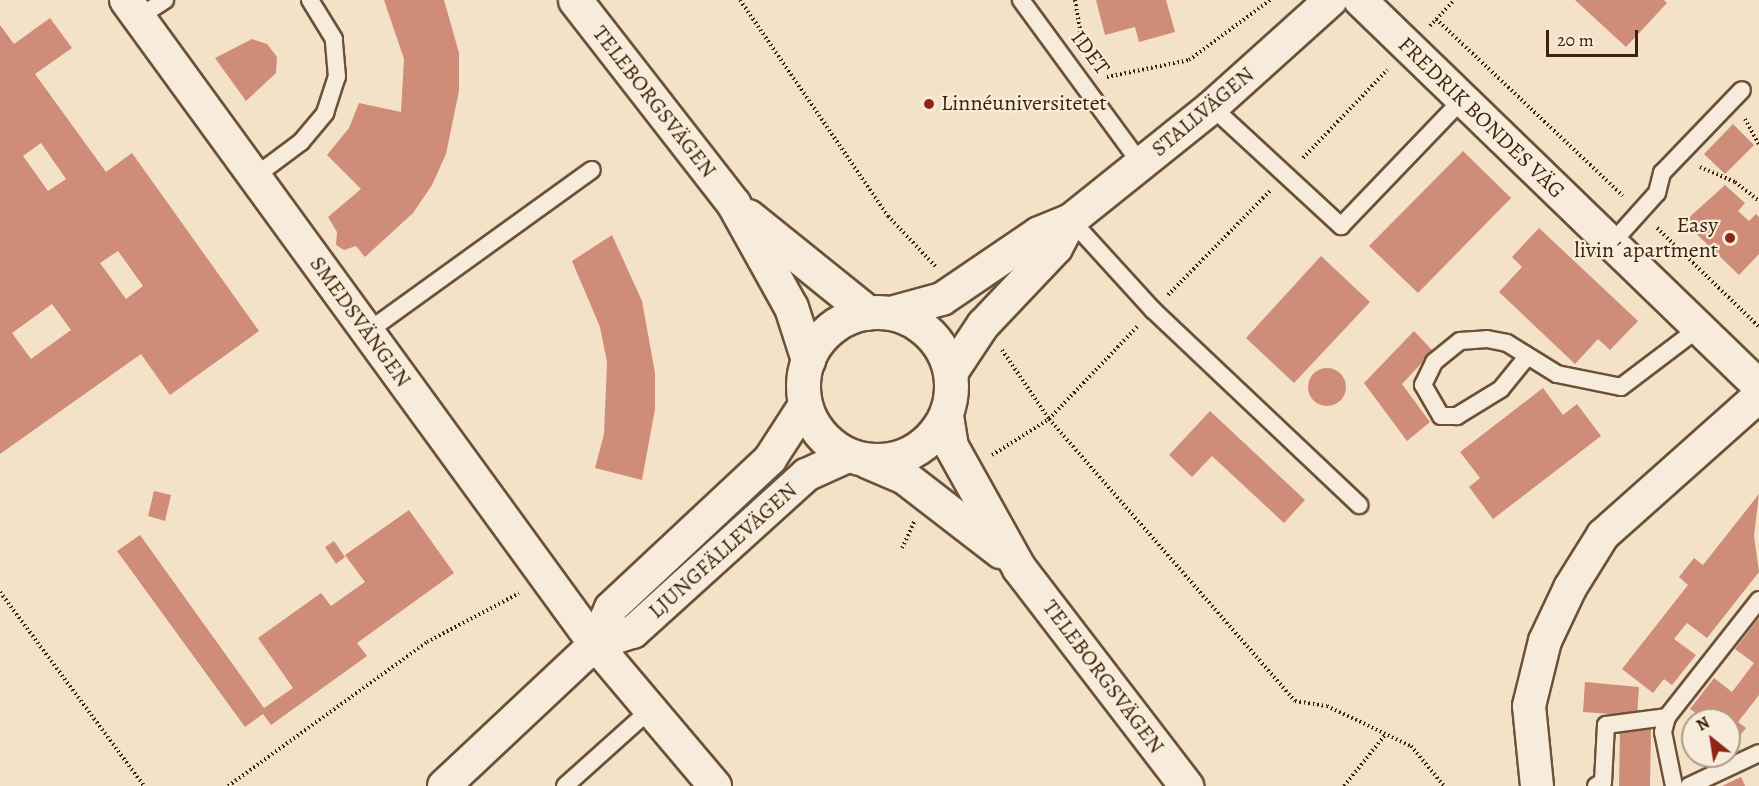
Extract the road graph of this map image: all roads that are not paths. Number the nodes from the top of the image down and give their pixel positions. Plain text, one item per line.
1 (165, 0) edge
2 (310, 0) edge
3 (575, 0) edge
4 (1021, 0) edge
5 (1331, 0) edge
6 (1360, 0) edge
7 (133, 9) edge
8 (1742, 90) dead end
9 (1462, 100) junction
10 (1212, 107) junction
11 (1141, 164) junction
12 (592, 170) dead end
13 (254, 177) junction
14 (733, 203) junction
15 (1071, 220) junction
16 (1611, 244) junction
17 (880, 313) junction
18 (1699, 328) junction
19 (367, 333) junction
20 (1526, 358) junction
21 (808, 360) junction
22 (951, 373) junction
23 (1759, 386) edge
24 (1759, 396) edge
25 (805, 405) junction
26 (946, 415) junction
27 (856, 457) junction
28 (1359, 505) dead end
29 (1019, 568) junction
30 (1759, 600) edge
31 (595, 644) junction
32 (652, 708) junction
33 (1667, 717) junction
34 (1759, 753) edge
35 (444, 786) edge
36 (565, 786) edge
37 (716, 786) edge
38 (1186, 786) edge
39 (1537, 786) edge
40 (1596, 786) edge
41 (1674, 786) edge
42 (1689, 786) edge

1 - 7 lane
2 - 13 lane
3 - 14 main road, TELEBORGSVÄGEN
4 - 11 lane, IDET
5 - 10 street, STALLVÄGEN
6 - 9 street, FREDRIK BONDES VÄG
7 - 13 street, SMEDSVÄNGEN
8 - 16 lane
9 - 10 lane
9 - 16 street, FREDRIK BONDES VÄG
10 - 11 street, STALLVÄGEN
11 - 15 street, STALLVÄGEN
12 - 19 lane
13 - 19 street, SMEDSVÄNGEN
14 - 17 main road, TELEBORGSVÄGEN
14 - 21 main road, TELEBORGSVÄGEN
15 - 17 street, STALLVÄGEN
15 - 22 street, STALLVÄGEN
15 - 28 lane
16 - 18 street, FREDRIK BONDES VÄG
17 - 21 main road
17 - 22 main road
18 - 20 lane
18 - 23 street, FREDRIK BONDES VÄG
19 - 31 street, SMEDSVÄNGEN
20 - 20 lane
21 - 25 main road
22 - 26 main road
24 - 39 street
25 - 27 main road
25 - 31 street, LJUNGFÄLLEVÄGEN
26 - 27 main road
26 - 29 main road, TELEBORGSVÄGEN
27 - 29 main road, TELEBORGSVÄGEN
27 - 31 street, LJUNGFÄLLEVÄGEN
29 - 38 main road, TELEBORGSVÄGEN
30 - 33 lane
31 - 32 street, SMEDSVÄNGEN
31 - 35 street, LJUNGFÄLLEVÄGEN
32 - 36 lane
32 - 37 street, SMEDSVÄNGEN
33 - 40 lane
33 - 41 lane
34 - 42 lane

